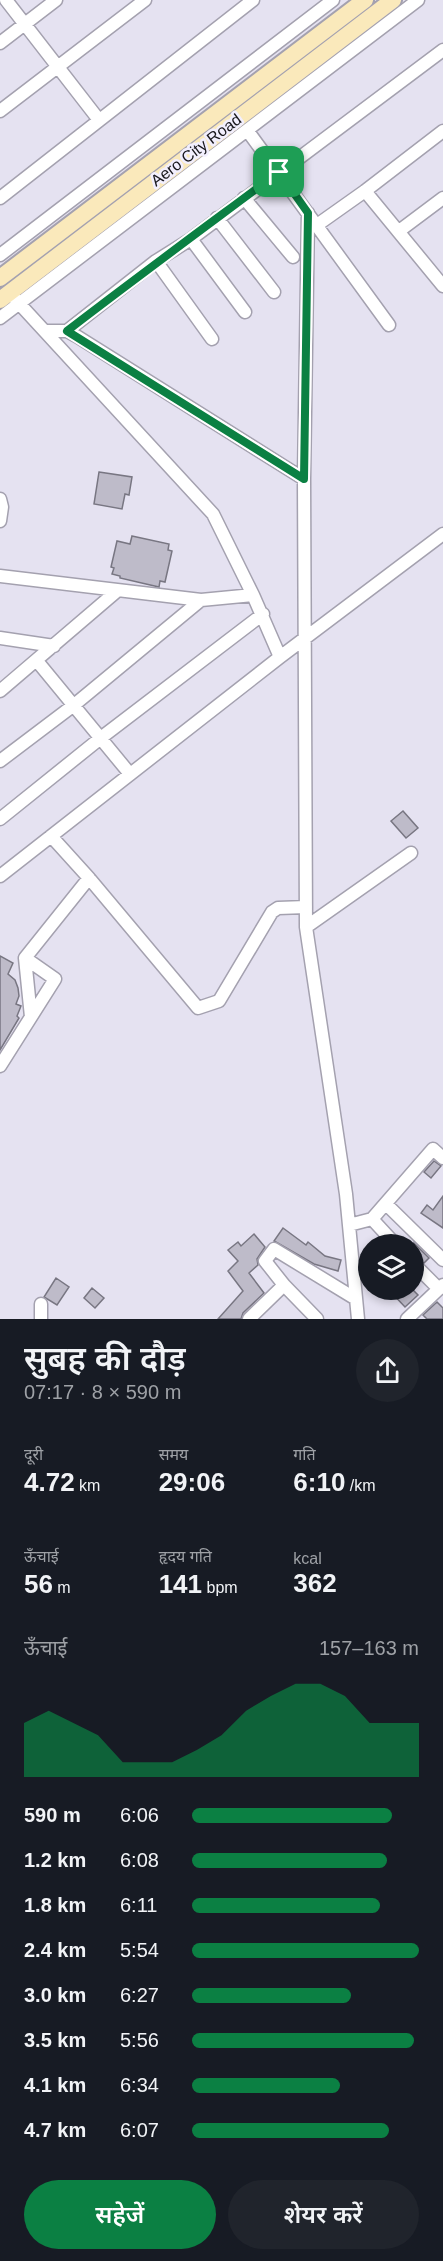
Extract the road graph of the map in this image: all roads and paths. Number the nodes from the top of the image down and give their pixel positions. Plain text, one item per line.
1 (6, 0) edge
2 (56, 0) edge
3 (144, 0) edge
4 (253, 0) edge
5 (333, 0) edge
6 (365, 0) edge
7 (393, 0) edge
8 (418, 0) edge
9 (343, 16) junction
10 (24, 24) junction
11 (0, 43) edge
12 (443, 50) edge
13 (57, 68) junction
14 (0, 111) edge
15 (99, 120) junction
16 (247, 130) junction
17 (443, 131) edge
18 (279, 172) junction
19 (365, 191) junction
20 (0, 198) edge
21 (244, 198) junction
22 (443, 198) edge
23 (308, 213) junction
24 (217, 218) junction
25 (317, 225) junction
26 (399, 231) junction
27 (191, 239) junction
28 (0, 255) edge
29 (293, 257) dead end
30 (156, 261) junction
31 (0, 278) edge
32 (443, 286) edge
33 (274, 292) dead end
34 (10, 299) edge
35 (245, 312) dead end
36 (0, 318) edge
37 (389, 325) dead end
38 (46, 331) junction
39 (67, 331) junction
40 (212, 339) dead end
41 (304, 479) junction
42 (0, 499) edge
43 (0, 520) edge
44 (443, 534) edge
45 (0, 576) edge
46 (117, 591) junction
47 (254, 595) junction
48 (201, 600) junction
49 (263, 614) junction
50 (0, 638) edge
51 (305, 638) junction
52 (54, 646) junction
53 (280, 657) junction
54 (37, 661) junction
55 (0, 691) edge
56 (74, 705) junction
57 (102, 737) junction
58 (0, 760) edge
59 (130, 774) junction
60 (0, 819) edge
61 (51, 836) junction
62 (411, 853) dead end
63 (0, 876) edge
64 (89, 878) junction
65 (306, 907) junction
66 (306, 927) junction
67 (25, 958) junction
68 (31, 1017) junction
69 (0, 1066) edge
70 (443, 1158) edge
71 (386, 1204) junction
72 (372, 1220) junction
73 (349, 1225) junction
74 (385, 1234) edge
75 (443, 1260) edge
76 (424, 1273) edge
77 (284, 1286) junction
78 (441, 1287) edge
79 (356, 1299) junction
80 (41, 1304) dead end
81 (41, 1319) edge
82 (249, 1319) edge
83 (317, 1319) edge
84 (358, 1319) edge
85 (408, 1319) edge

1 - 10 street
2 - 10 street
3 - 13 street
4 - 15 street
5 - 9 street
5 - 28 street
6 - 9 street, Aero City Road
7 - 34 street, Aero City Road
8 - 16 street
9 - 31 street, Aero City Road
10 - 11 street
10 - 13 street
12 - 18 street
13 - 14 street
13 - 15 street
15 - 20 street
16 - 18 street
16 - 34 street
17 - 19 street
18 - 21 street
18 - 23 street
19 - 25 street
19 - 26 street
21 - 24 street
21 - 29 street
22 - 26 street
23 - 25 street
23 - 41 street
24 - 27 street
24 - 33 street
25 - 37 street
26 - 32 street
27 - 30 street
27 - 35 street
30 - 39 street
30 - 40 street
34 - 36 street
34 - 38 street
38 - 39 street
38 - 47 street
39 - 41 street
41 - 51 street
42 - 43 street
44 - 51 street
45 - 46 street
46 - 48 street
46 - 52 street
47 - 48 street
47 - 49 street
48 - 56 street
49 - 53 street
49 - 57 street
50 - 52 street
51 - 53 street
51 - 65 street
52 - 54 street
53 - 59 street
54 - 55 street
54 - 56 street
56 - 57 street
56 - 58 street
57 - 59 street
57 - 60 street
59 - 61 street
61 - 63 street
61 - 64 street
62 - 66 street
64 - 65 street
64 - 67 street
65 - 66 street
66 - 73 street
67 - 68 street
67 - 68 street
68 - 69 street
70 - 71 street
71 - 72 street
71 - 75 street
72 - 73 street
72 - 74 street
73 - 79 street
76 - 78 street
77 - 79 street
77 - 82 street
77 - 83 street
78 - 85 street
79 - 84 street
80 - 81 street

